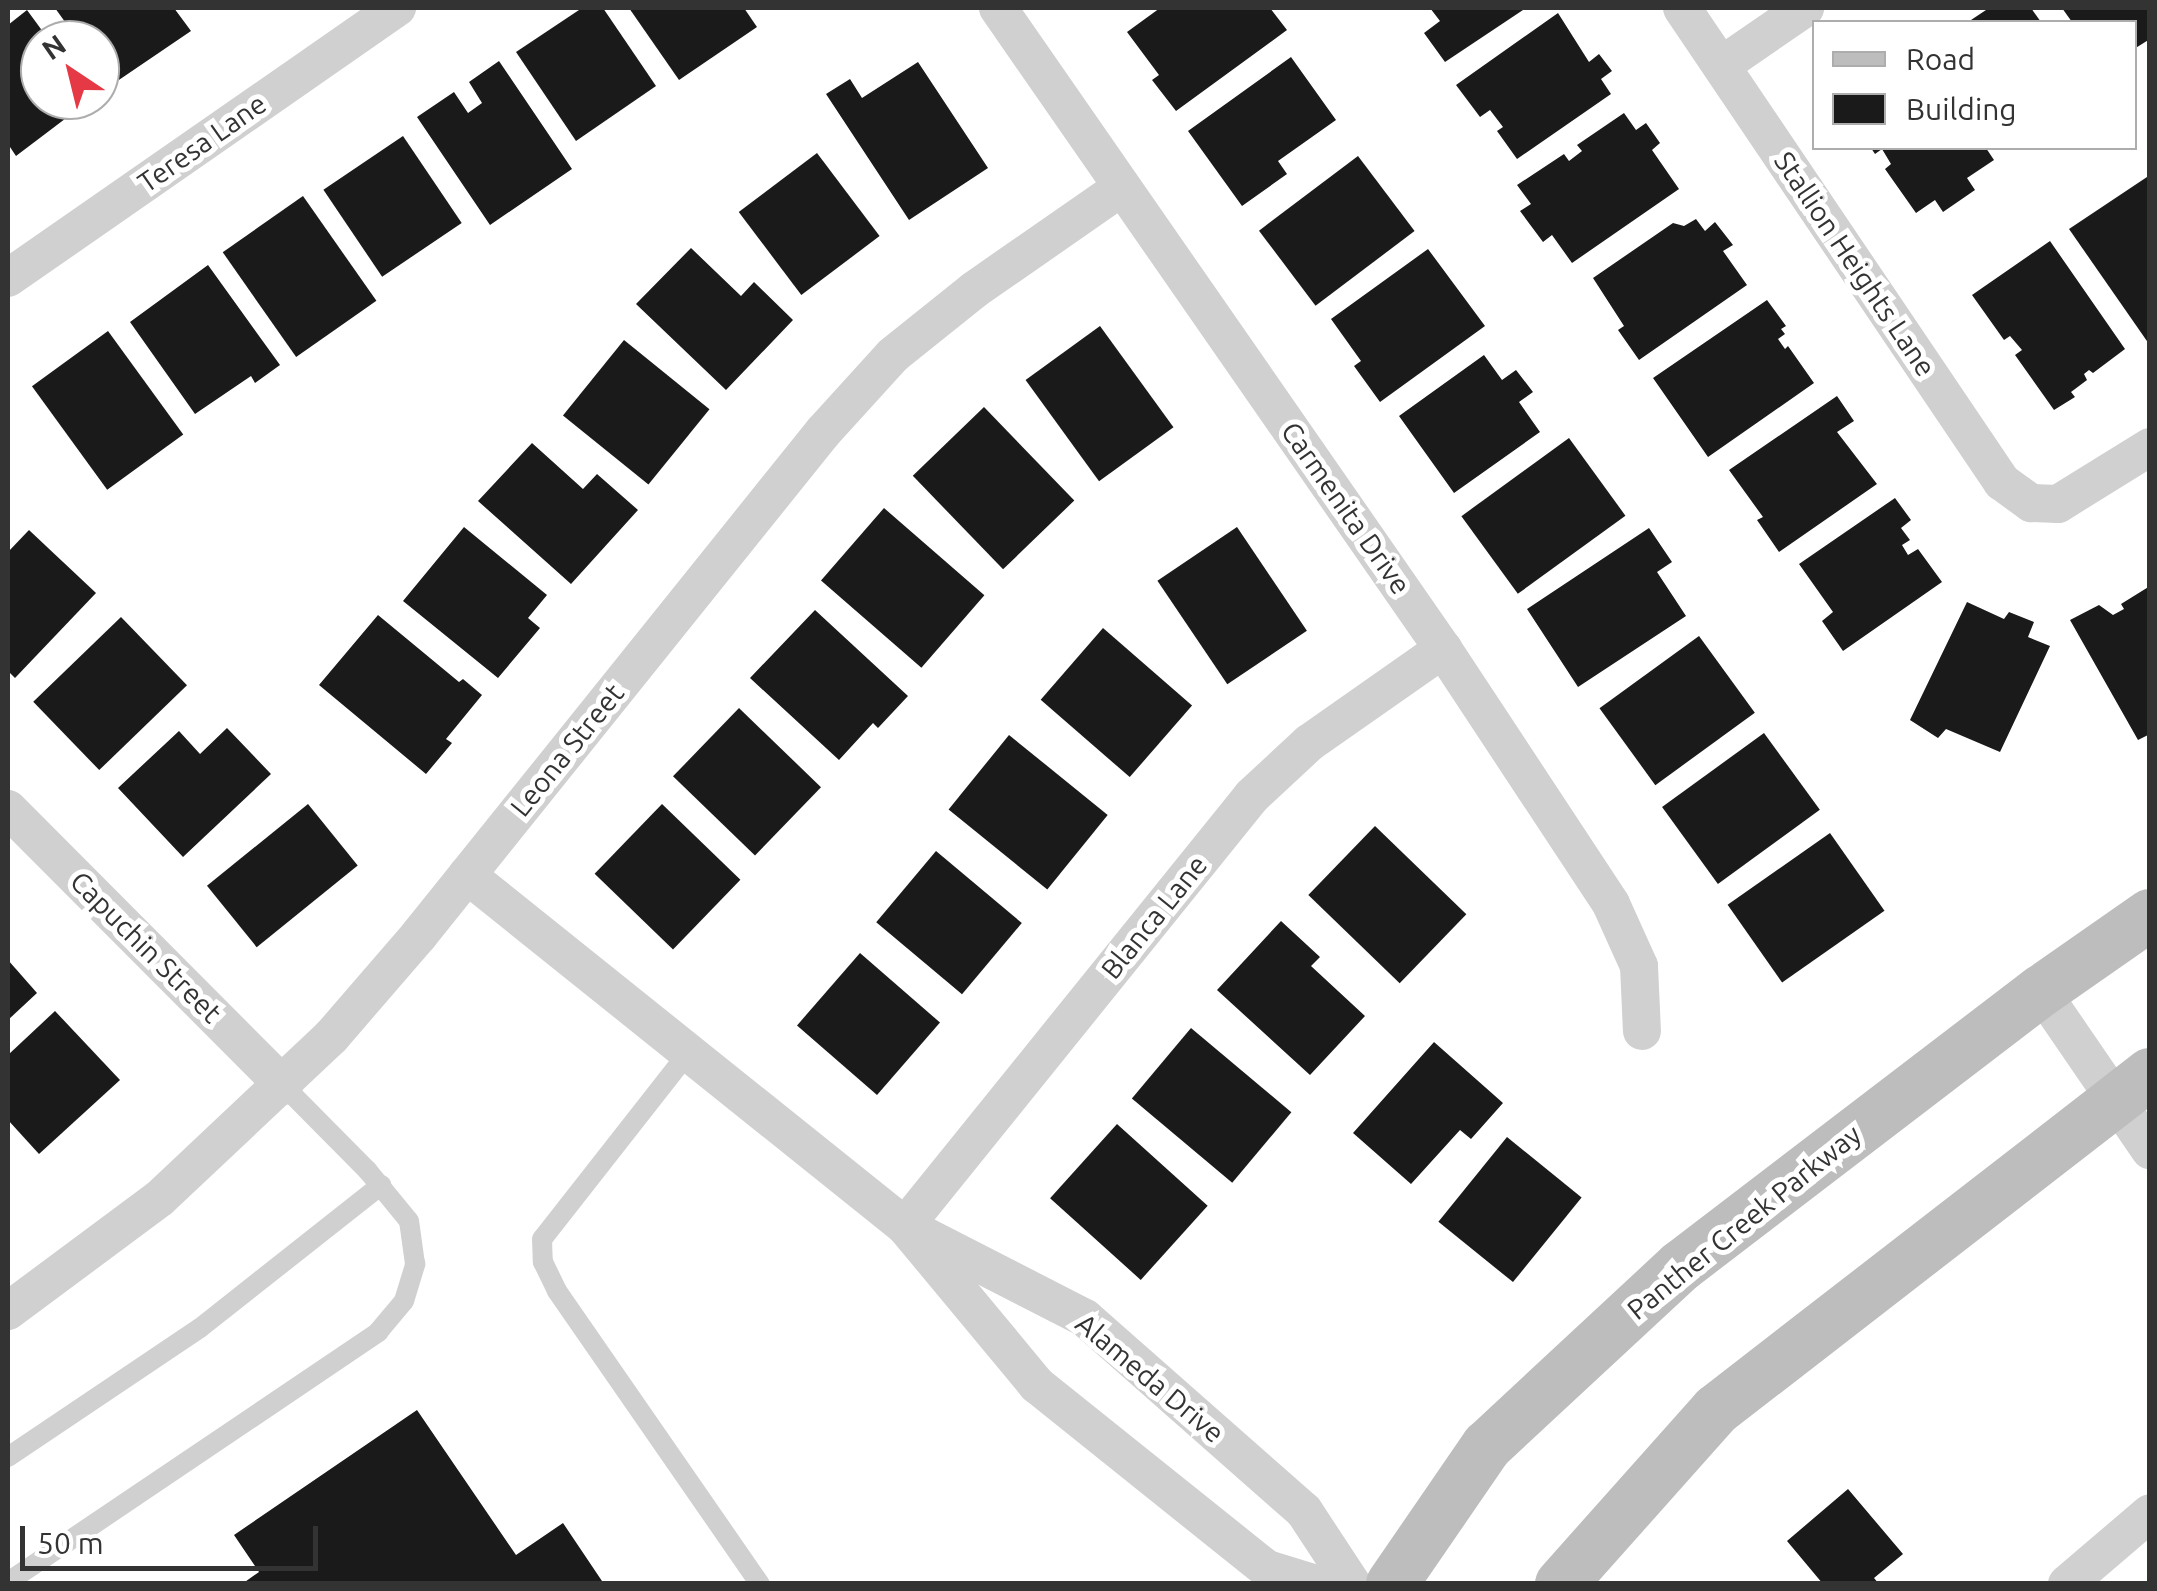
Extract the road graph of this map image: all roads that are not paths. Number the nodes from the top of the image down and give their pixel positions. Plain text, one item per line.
1 (396, 8) edge
2 (998, 8) edge
3 (1682, 8) edge
4 (1805, 8) edge
5 (1722, 65) junction
6 (1122, 187) junction
7 (8, 278) edge
8 (2150, 447) edge
9 (1443, 648) junction
10 (8, 809) edge
11 (467, 875) junction
12 (2150, 916) edge
13 (2042, 991) junction
14 (1642, 1030) dead end
15 (688, 1052) junction
16 (284, 1086) junction
17 (2132, 1086) edge
18 (2150, 1150) edge
19 (381, 1185) junction
20 (905, 1226) junction
21 (8, 1312) edge
22 (8, 1457) edge
23 (2150, 1513) edge
24 (8, 1582) edge
25 (760, 1584) edge
26 (1316, 1584) edge
27 (1352, 1584) edge
28 (1392, 1584) edge
29 (1561, 1584) edge
30 (2067, 1584) edge

1 - 7 street, Teresa Lane
2 - 6 street, Carmenita Drive
3 - 5 street, Stallion Heights Lane
4 - 5 street
5 - 8 street, Stallion Heights Lane
6 - 9 street, Carmenita Drive
6 - 11 street, Leona Street
9 - 14 street, Carmenita Drive
9 - 20 street, Blanca Lane
10 - 16 street, Capuchin Street
11 - 15 street, Alameda Drive
11 - 16 street, Leona Street
12 - 13 main road, Panther Creek Parkway
13 - 17 street
13 - 28 main road, Panther Creek Parkway
15 - 20 street, Alameda Drive
15 - 25 lane
16 - 19 lane
16 - 21 street, Leona Street
17 - 18 street
17 - 29 main road
19 - 22 lane
19 - 24 lane
20 - 26 street, Alameda Drive
20 - 27 street, Alameda Drive
23 - 30 street

